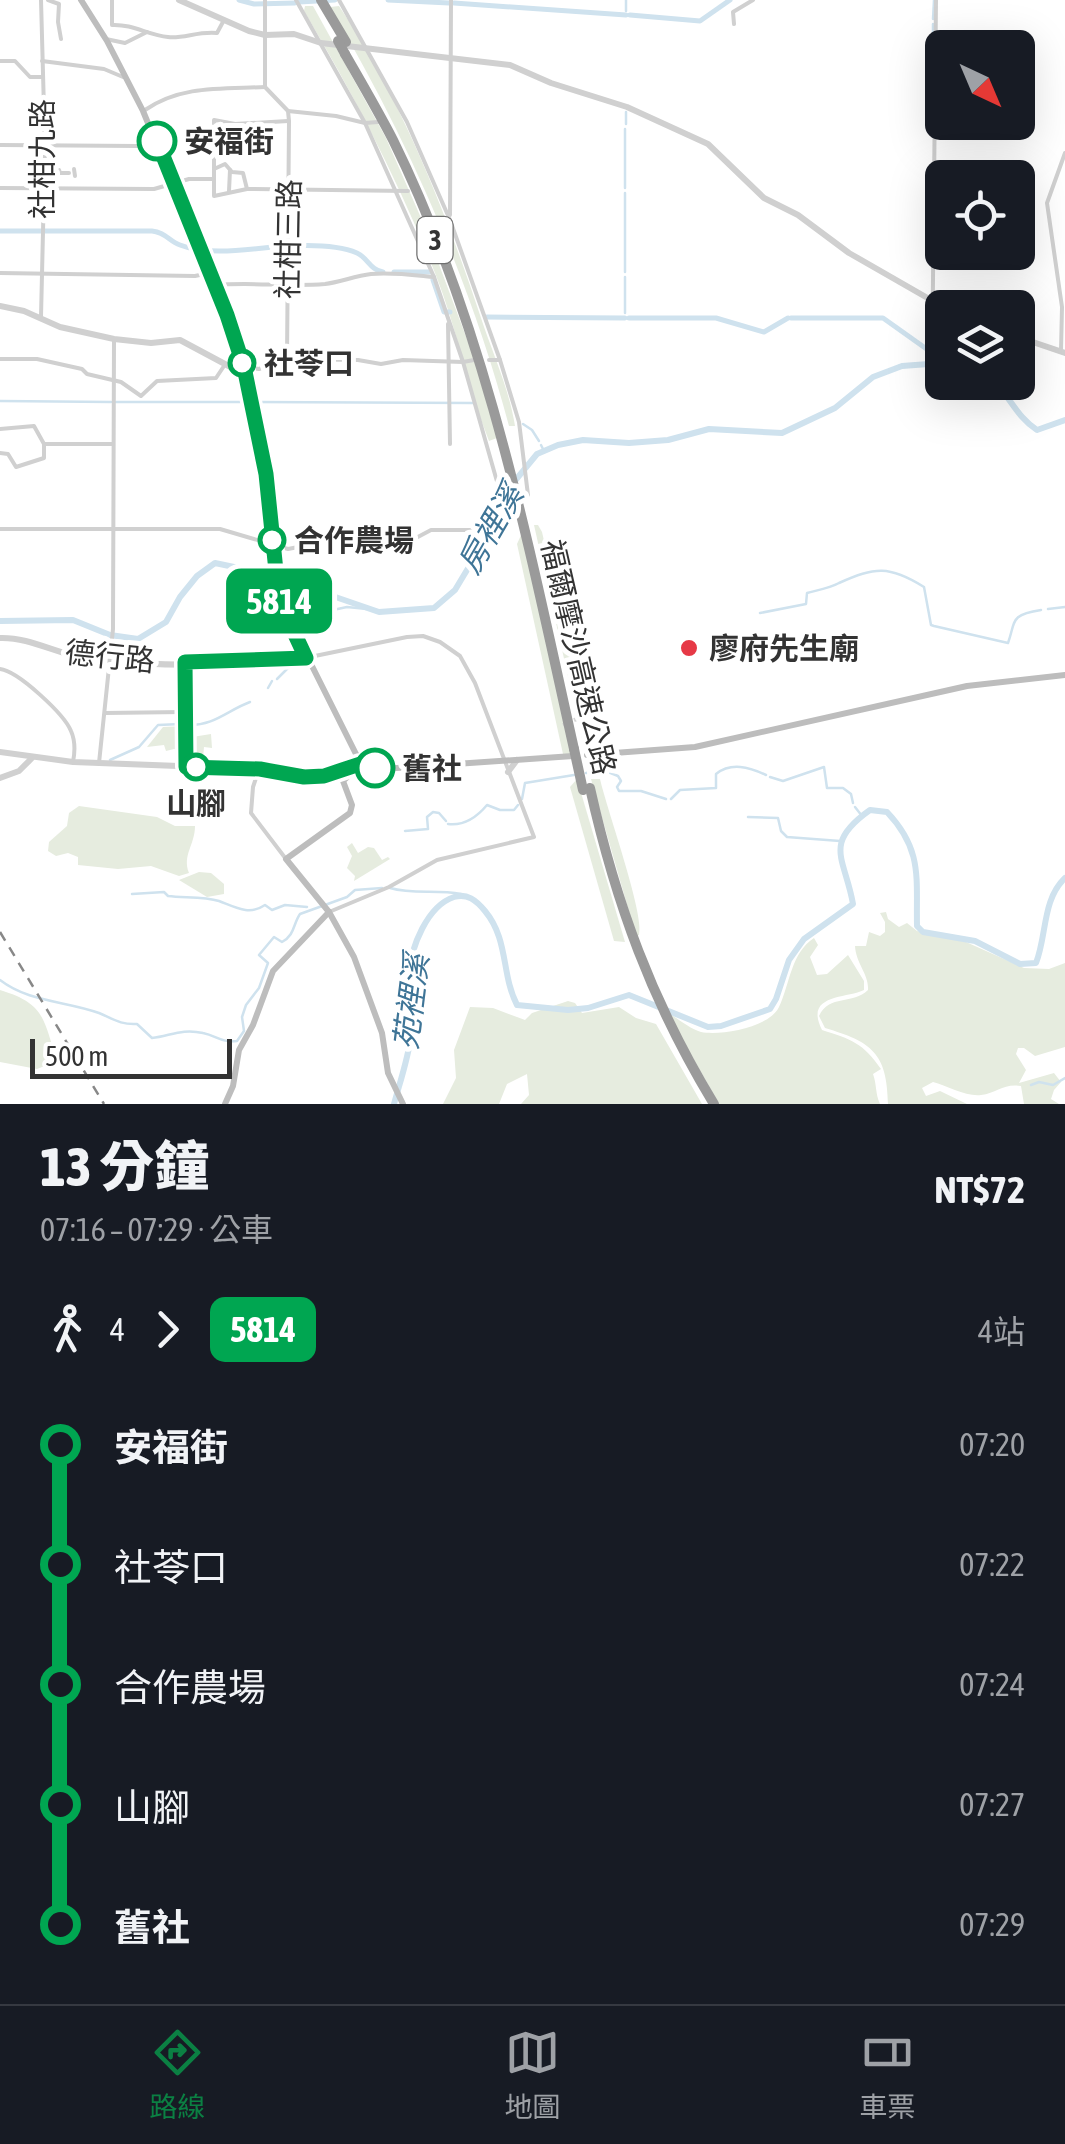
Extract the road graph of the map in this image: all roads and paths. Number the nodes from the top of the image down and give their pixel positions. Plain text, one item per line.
1 (44, 0) edge
2 (81, 0) edge
3 (112, 0) edge
4 (178, 0) edge
5 (296, 0) edge
6 (338, 0) edge
7 (452, 0) edge
8 (753, 0) edge
9 (936, 0) edge
10 (188, 2) edge
11 (265, 3) edge
12 (320, 4) edge
13 (224, 20) junction
14 (734, 24) dead end
15 (148, 32) junction
16 (265, 36) junction
17 (105, 38) junction
18 (62, 39) dead end
19 (320, 43) junction
20 (367, 49) junction
21 (451, 56) junction
22 (0, 62) edge
23 (42, 62) junction
24 (42, 77) junction
25 (127, 79) junction
26 (265, 88) junction
27 (288, 111) junction
28 (143, 112) junction
29 (289, 120) junction
30 (378, 122) dead end
31 (395, 122) dead end
32 (407, 122) junction
33 (365, 123) junction
34 (156, 139) junction
35 (0, 146) edge
36 (44, 146) junction
37 (1065, 153) edge
38 (212, 169) junction
39 (59, 170) dead end
40 (230, 170) junction
41 (73, 173) dead end
42 (213, 179) junction
43 (174, 182) junction
44 (0, 188) edge
45 (42, 188) junction
46 (247, 189) junction
47 (290, 189) junction
48 (408, 190) dead end
49 (397, 191) junction
50 (229, 192) junction
51 (450, 220) junction
52 (0, 274) edge
53 (41, 274) junction
54 (209, 274) junction
55 (434, 277) junction
56 (288, 283) junction
57 (214, 285) junction
58 (932, 290) edge
59 (925, 294) edge
60 (0, 306) edge
61 (447, 316) junction
62 (41, 317) junction
63 (114, 339) junction
64 (1035, 343) edge
65 (1063, 352) edge
66 (0, 359) edge
67 (287, 359) junction
68 (450, 360) junction
69 (474, 360) dead end
70 (489, 360) dead end
71 (500, 360) junction
72 (463, 362) junction
73 (225, 365) junction
74 (244, 367) junction
75 (114, 380) junction
76 (0, 428) edge
77 (44, 444) junction
78 (114, 444) junction
79 (450, 444) dead end
80 (0, 454) edge
81 (528, 496) dead end
82 (0, 528) edge
83 (113, 529) junction
84 (273, 545) junction
85 (0, 638) edge
86 (306, 658) junction
87 (110, 660) junction
88 (185, 662) junction
89 (0, 669) edge
90 (1065, 675) edge
91 (104, 712) junction
92 (183, 712) junction
93 (0, 752) edge
94 (579, 752) junction
95 (32, 758) junction
96 (517, 760) junction
97 (504, 761) junction
98 (73, 762) junction
99 (99, 763) junction
100 (357, 766) junction
101 (186, 767) junction
102 (260, 769) junction
103 (508, 772) junction
104 (0, 778) edge
105 (286, 860) junction
106 (329, 912) junction
107 (402, 1103) edge
108 (225, 1104) edge
109 (710, 1104) edge

1 - 18 street
1 - 23 street, 社柑九路
2 - 17 main road
3 - 15 street
4 - 10 street
5 - 19 street
6 - 20 street
7 - 21 street
8 - 14 street
9 - 58 street
10 - 13 street
11 - 16 street
12 - 94 highway, 福爾摩沙高速公路 / 3
13 - 15 street
13 - 16 street
15 - 17 street
16 - 19 street
16 - 26 street
17 - 25 main road
19 - 20 street
19 - 33 street
20 - 21 street
20 - 32 street
21 - 51 street
21 - 59 street
22 - 24 street
23 - 24 street, 社柑九路
23 - 25 street
24 - 36 street, 社柑九路
25 - 28 main road
26 - 27 street
26 - 28 street
27 - 29 street, 社柑三路
27 - 33 street
28 - 34 main road
29 - 38 street
29 - 47 street, 社柑三路
30 - 33 street
31 - 32 street
32 - 51 street
33 - 49 street
34 - 36 street
34 - 43 main road
35 - 36 street
36 - 45 street, 社柑九路
37 - 65 street
38 - 40 street
38 - 42 street
39 - 41 street
40 - 46 street
40 - 50 street
42 - 43 street
42 - 50 street
43 - 45 street
43 - 54 main road
44 - 45 street
45 - 53 street, 社柑九路
46 - 47 street
46 - 50 street
47 - 49 street
47 - 56 street, 社柑三路
48 - 49 street
49 - 55 street
51 - 71 street
52 - 53 street
53 - 54 street
53 - 62 street, 社柑九路
54 - 57 main road
55 - 56 street
55 - 61 street
56 - 57 street
56 - 67 street, 社柑三路
57 - 74 main road
60 - 62 street
61 - 68 street
61 - 72 street
62 - 63 street
63 - 73 street
63 - 75 street
64 - 65 street
66 - 75 street
67 - 68 street
67 - 74 street
68 - 72 street
68 - 79 street
69 - 72 street
70 - 71 street
71 - 81 street
72 - 84 street
73 - 74 street
73 - 75 street
74 - 84 main road
75 - 78 street
76 - 77 street
77 - 78 street
77 - 80 street
78 - 83 street
82 - 83 street
83 - 84 street
83 - 87 street
84 - 86 main road
85 - 87 street, 德行路
86 - 88 street, 德行路
86 - 97 street, 德行路
86 - 100 main road
87 - 88 street, 德行路
87 - 91 street
88 - 92 street
89 - 98 street
90 - 94 main road
91 - 92 street
91 - 99 street
92 - 101 street
93 - 95 street
94 - 96 main road
94 - 109 highway, 福爾摩沙高速公路 / 3, bridge
95 - 98 street
95 - 104 street
96 - 97 main road
96 - 103 street
97 - 100 main road
97 - 103 street, 德行路
98 - 99 street
99 - 101 street
100 - 102 street
100 - 105 main road
101 - 102 street
102 - 105 street
103 - 106 street, 德行路
105 - 106 main road
106 - 107 main road
106 - 108 main road

